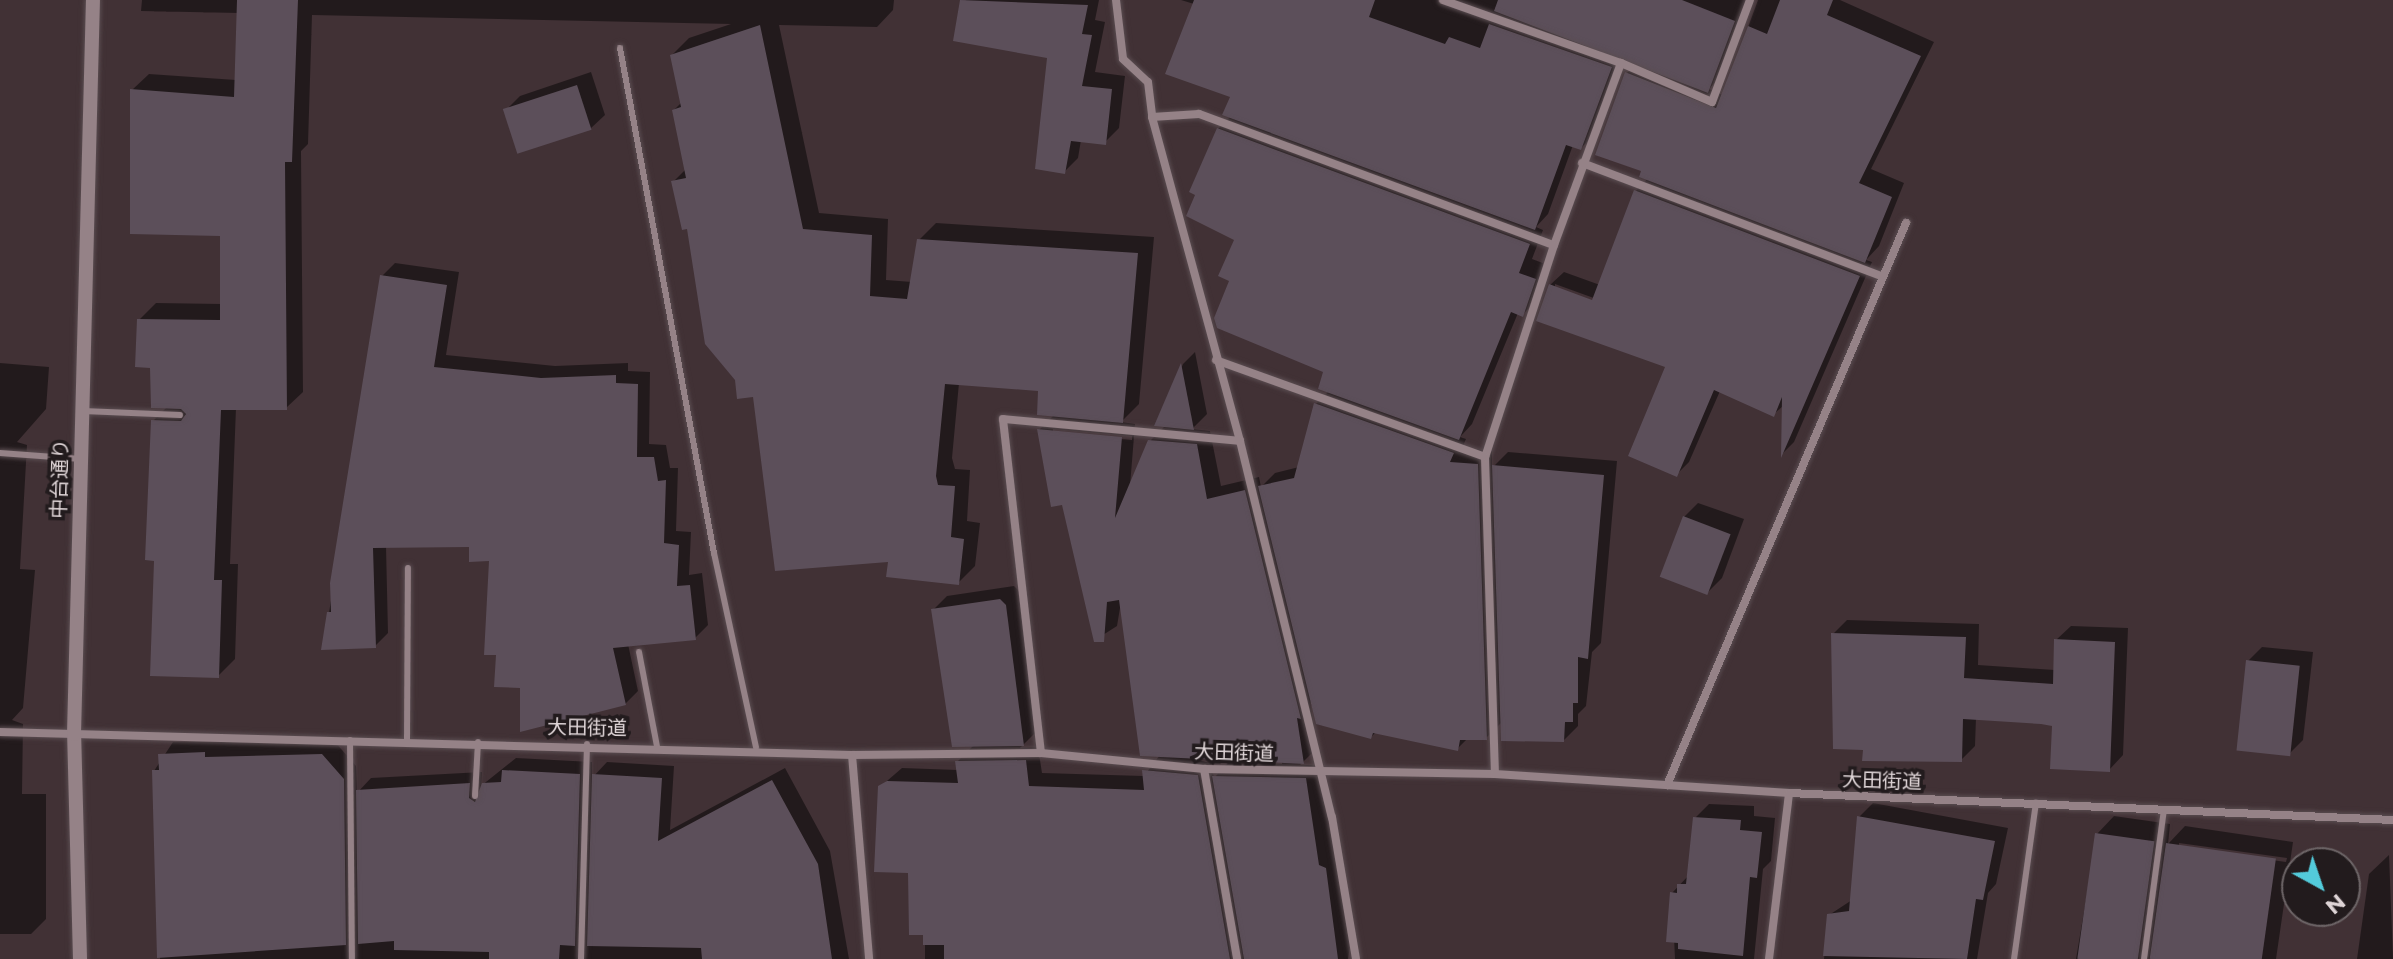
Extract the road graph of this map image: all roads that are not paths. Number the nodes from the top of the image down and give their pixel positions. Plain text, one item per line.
1 (93, 0) edge
2 (1116, 0) edge
3 (1443, 0) edge
4 (1750, 0) edge
5 (620, 48) dead end
6 (1621, 63) junction
7 (1152, 117) junction
8 (1582, 163) junction
9 (1906, 223) dead end
10 (1554, 245) junction
11 (1881, 276) junction
12 (1216, 360) junction
13 (83, 411) junction
14 (180, 415) dead end
15 (1240, 441) junction
16 (0, 453) edge
17 (1485, 457) junction
18 (81, 459) junction
19 (408, 568) dead end
20 (639, 652) dead end
21 (0, 732) edge
22 (74, 734) junction
23 (350, 740) junction
24 (407, 741) junction
25 (478, 742) junction
26 (587, 744) junction
27 (657, 746) junction
28 (756, 748) junction
29 (1041, 753) junction
30 (852, 755) junction
31 (1204, 769) junction
32 (1319, 771) junction
33 (1495, 774) junction
34 (1667, 785) junction
35 (1789, 793) junction
36 (475, 796) dead end
37 (2036, 803) junction
38 (2164, 809) junction
39 (2393, 820) edge
40 (80, 959) edge
41 (352, 959) edge
42 (581, 959) edge
43 (869, 959) edge
44 (1237, 959) edge
45 (1356, 959) edge
46 (1769, 959) edge
47 (2014, 959) edge
48 (2144, 959) edge

1 - 13 street, 中台通り
2 - 7 street
3 - 6 street
4 - 6 street
5 - 28 lane
6 - 8 street
7 - 10 street
7 - 12 street
8 - 10 street
8 - 11 street
9 - 11 street
10 - 17 street
11 - 34 street
12 - 15 street
12 - 17 street
13 - 14 lane
13 - 18 street, 中台通り
15 - 29 street
15 - 32 street
16 - 18 lane
17 - 33 street
18 - 22 street, 中台通り
19 - 24 lane
20 - 27 lane
21 - 22 street, 大田街道
22 - 23 street, 大田街道
22 - 40 street, 中台通り
23 - 24 street, 大田街道
23 - 41 lane
24 - 25 street, 大田街道
25 - 26 street, 大田街道
25 - 36 lane
26 - 27 street, 大田街道
26 - 42 lane
27 - 28 street, 大田街道
28 - 30 street, 大田街道
29 - 30 street, 大田街道
29 - 31 street, 大田街道
30 - 43 street
31 - 32 street, 大田街道
31 - 44 street
32 - 33 street, 大田街道
32 - 45 street
33 - 34 street, 大田街道
34 - 35 street, 大田街道
35 - 37 street, 大田街道
35 - 46 street
37 - 38 street, 大田街道
37 - 47 lane
38 - 39 street, 大田街道
38 - 48 lane

